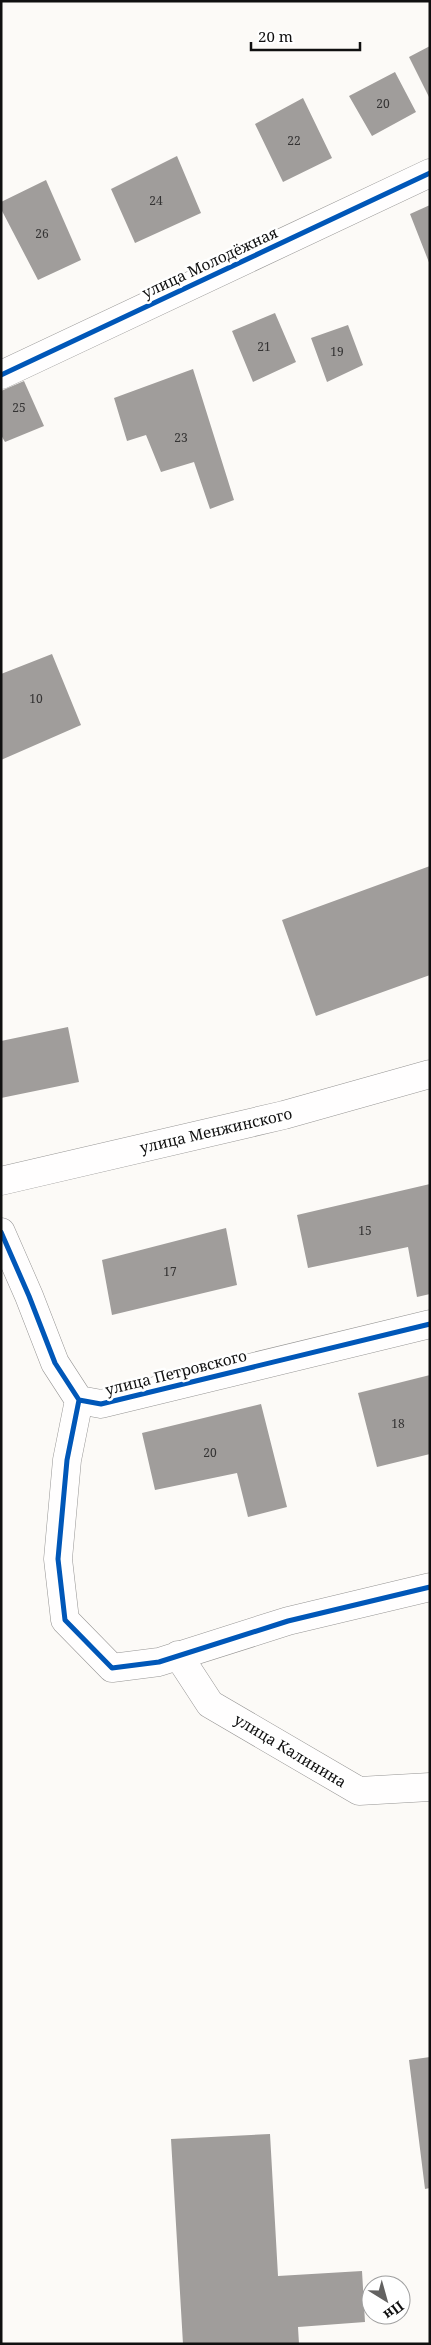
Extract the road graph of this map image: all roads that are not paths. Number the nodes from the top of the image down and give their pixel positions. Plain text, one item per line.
1 (430, 173) edge
2 (1, 375) edge
3 (430, 1074) edge
4 (1, 1181) edge
5 (1, 1232) edge
6 (430, 1324) edge
7 (79, 1400) junction
8 (430, 1587) edge
9 (178, 1656) junction
10 (430, 1787) edge

1 - 2 street, улица Молодёжная
3 - 4 street, улица Менжинского
5 - 7 street
6 - 7 street, улица Петровского
7 - 9 street
8 - 9 street
9 - 10 street, улица Калинина

